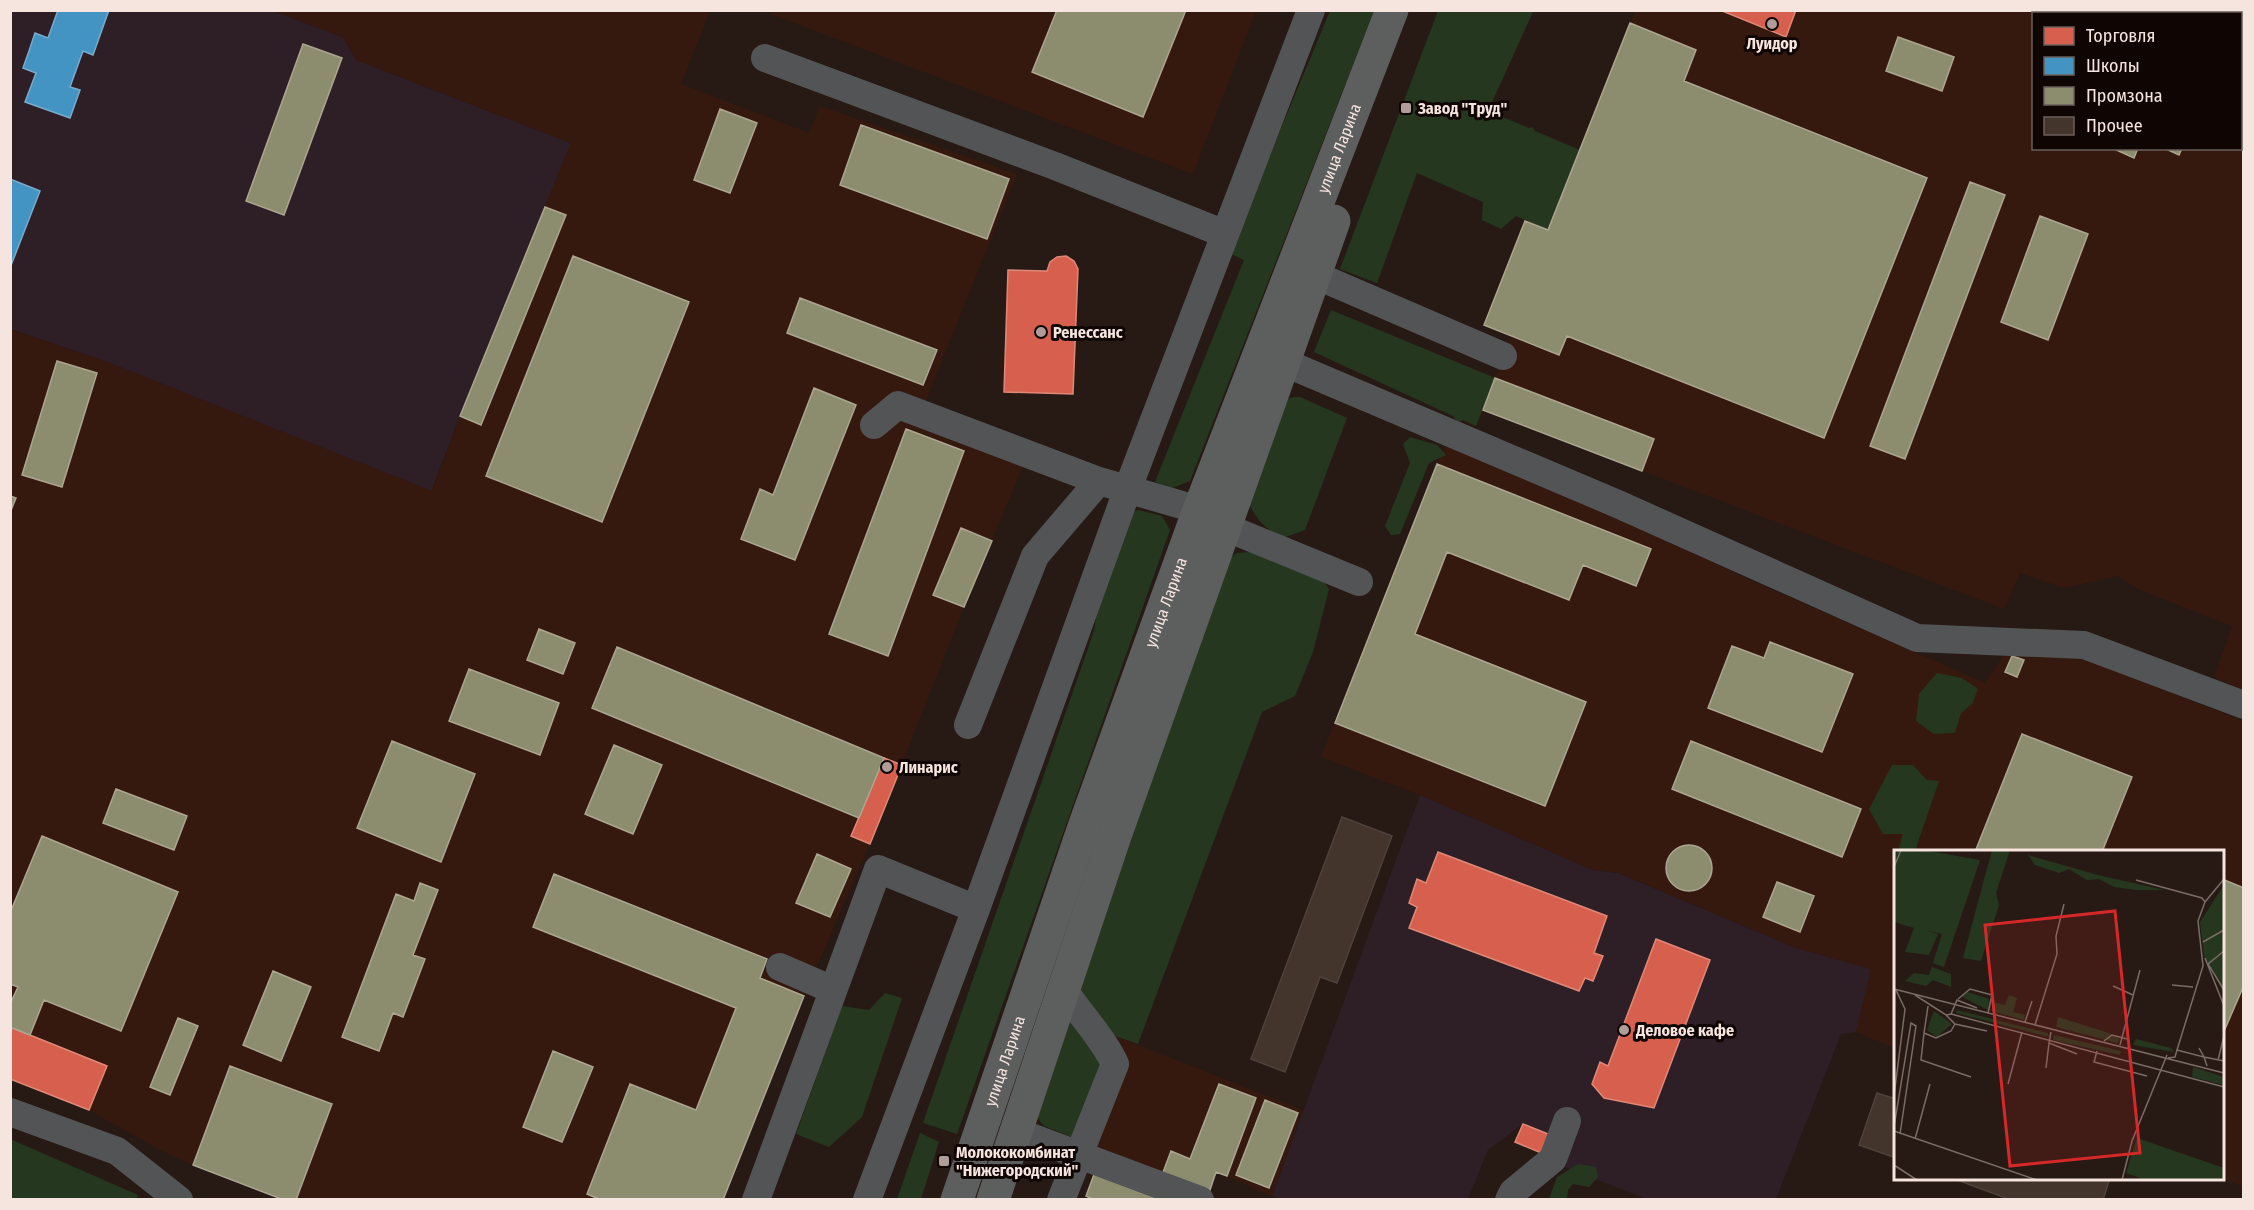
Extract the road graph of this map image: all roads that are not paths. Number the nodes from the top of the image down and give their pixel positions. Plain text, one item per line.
1 (1311, 10) edge
2 (1392, 10) edge
3 (1413, 10) edge
4 (765, 58) dead end
5 (1225, 234) junction
6 (1315, 274) junction
7 (1503, 356) dead end
8 (1283, 362) junction
9 (874, 425) dead end
10 (1100, 481) junction
11 (1128, 488) junction
12 (1212, 519) junction
13 (1359, 582) dead end
14 (2244, 705) edge
15 (968, 725) dead end
16 (976, 909) junction
17 (780, 967) dead end
18 (1063, 988) junction
19 (833, 990) junction
20 (10, 1112) edge
21 (1567, 1121) dead end
22 (1015, 1131) junction
23 (1078, 1154) junction
24 (179, 1200) edge
25 (756, 1200) edge
26 (867, 1200) edge
27 (957, 1200) edge
28 (993, 1200) edge
29 (1061, 1200) edge
30 (1200, 1200) edge
31 (1509, 1200) edge

1 - 5 street
2 - 12 main road, улица Ларина
3 - 6 main road, улица Ларина
4 - 5 street
5 - 11 street
6 - 7 street
6 - 8 main road, улица Ларина
8 - 12 main road, улица Ларина
8 - 14 street
9 - 10 street
10 - 11 street
10 - 15 street
11 - 12 street
11 - 16 street
12 - 13 street
12 - 18 main road, улица Ларина
12 - 27 main road, улица Ларина
16 - 19 street
16 - 26 street
17 - 19 street
18 - 22 main road, улица Ларина
18 - 23 street
19 - 25 street
20 - 24 street
21 - 31 street
22 - 23 street
22 - 28 main road, улица Ларина
23 - 29 street
23 - 30 street

